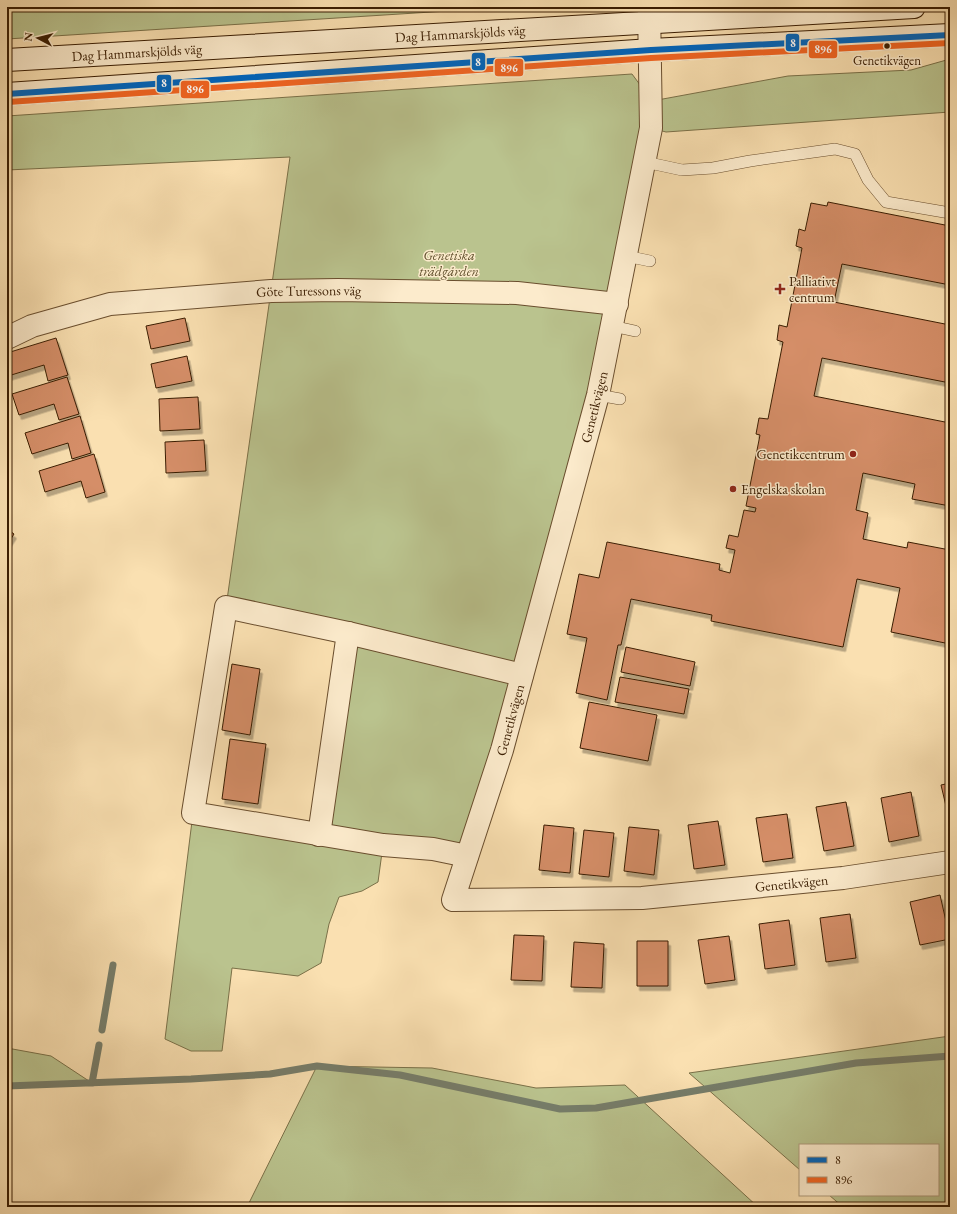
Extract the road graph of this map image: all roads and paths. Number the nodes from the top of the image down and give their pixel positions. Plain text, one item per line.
1 (914, 7) edge
2 (649, 14) edge
3 (950, 35) edge
4 (651, 50) junction
5 (7, 60) edge
6 (7, 94) edge
7 (645, 162) junction
8 (950, 213) edge
9 (626, 256) junction
10 (650, 261) dead end
11 (617, 304) junction
12 (612, 326) junction
13 (634, 331) dead end
14 (7, 338) edge
15 (598, 395) junction
16 (620, 399) dead end
17 (348, 633) junction
18 (522, 674) junction
19 (319, 835) junction
20 (467, 856) junction
21 (950, 862) edge

1 - 2 street, Dag Hammarskjölds väg
2 - 4 street, Genetikvägen
2 - 5 street, Dag Hammarskjölds väg
3 - 4 street, Dag Hammarskjölds väg
4 - 6 street, Dag Hammarskjölds väg
4 - 7 street, Genetikvägen
7 - 8 lane
7 - 9 street, Genetikvägen
9 - 10 lane
9 - 11 street, Genetikvägen
11 - 12 street, Genetikvägen
11 - 14 street, Göte Turessons väg
12 - 13 lane
12 - 15 street, Genetikvägen
15 - 16 lane
15 - 18 street, Genetikvägen
17 - 18 street
17 - 19 street
17 - 19 street
18 - 20 street, Genetikvägen
19 - 20 street
20 - 21 street, Genetikvägen

